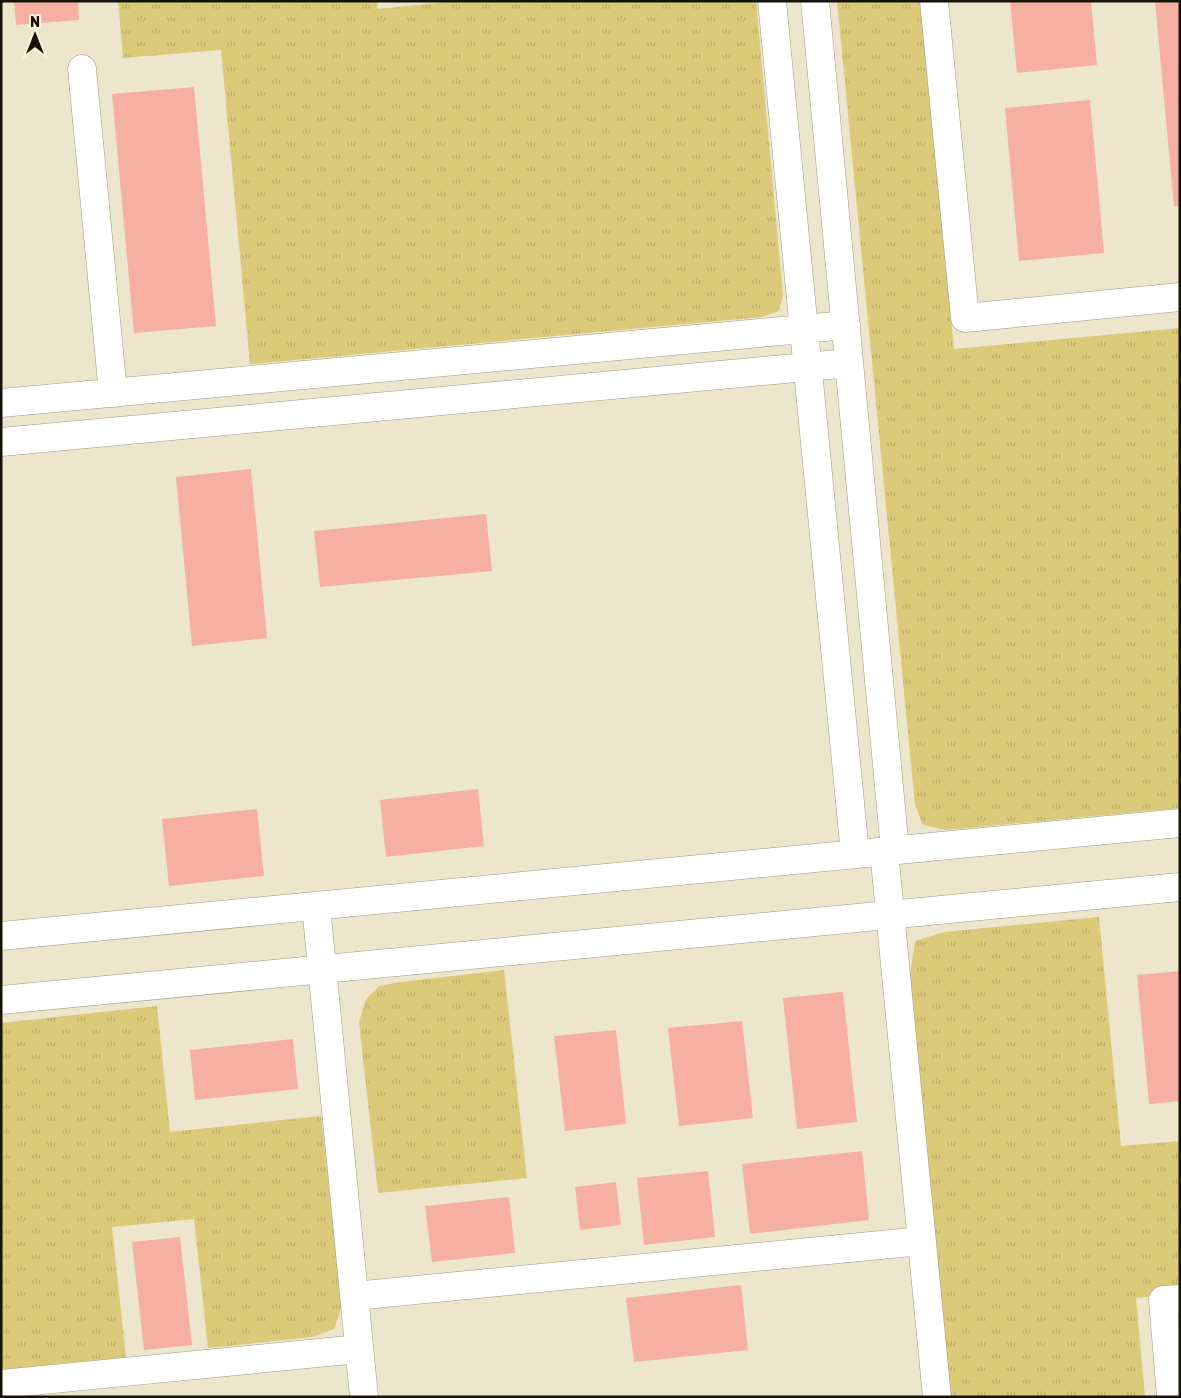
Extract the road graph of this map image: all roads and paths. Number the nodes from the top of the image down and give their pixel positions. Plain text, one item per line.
1 (772, 1) edge
2 (815, 1) edge
3 (934, 1) edge
4 (82, 69) dead end
5 (1180, 297) edge
6 (846, 325) junction
7 (804, 329) junction
8 (849, 363) junction
9 (808, 367) junction
10 (113, 393) junction
11 (1, 404) edge
12 (1, 442) edge
13 (1180, 823) edge
14 (890, 851) junction
15 (855, 854) junction
16 (1180, 887) edge
17 (316, 906) junction
18 (890, 914) junction
19 (1, 936) edge
20 (322, 969) junction
21 (1, 1000) edge
22 (922, 1242) junction
23 (354, 1296) junction
24 (1180, 1299) edge
25 (359, 1349) junction
26 (1, 1384) edge
27 (364, 1397) edge
28 (938, 1397) edge
29 (1171, 1397) edge

1 - 7 street
2 - 6 street
3 - 5 street
4 - 10 street
6 - 7 street
6 - 8 street
7 - 9 street
7 - 10 street
8 - 9 street
8 - 14 street
9 - 12 street
9 - 15 street
10 - 11 street
13 - 14 street
14 - 15 street
14 - 18 street
15 - 17 street
16 - 18 street
17 - 19 street
17 - 20 street
18 - 20 street
18 - 22 street
20 - 21 street
20 - 23 street
22 - 23 street
22 - 28 street
23 - 25 street
24 - 29 street
25 - 26 street
25 - 27 street

